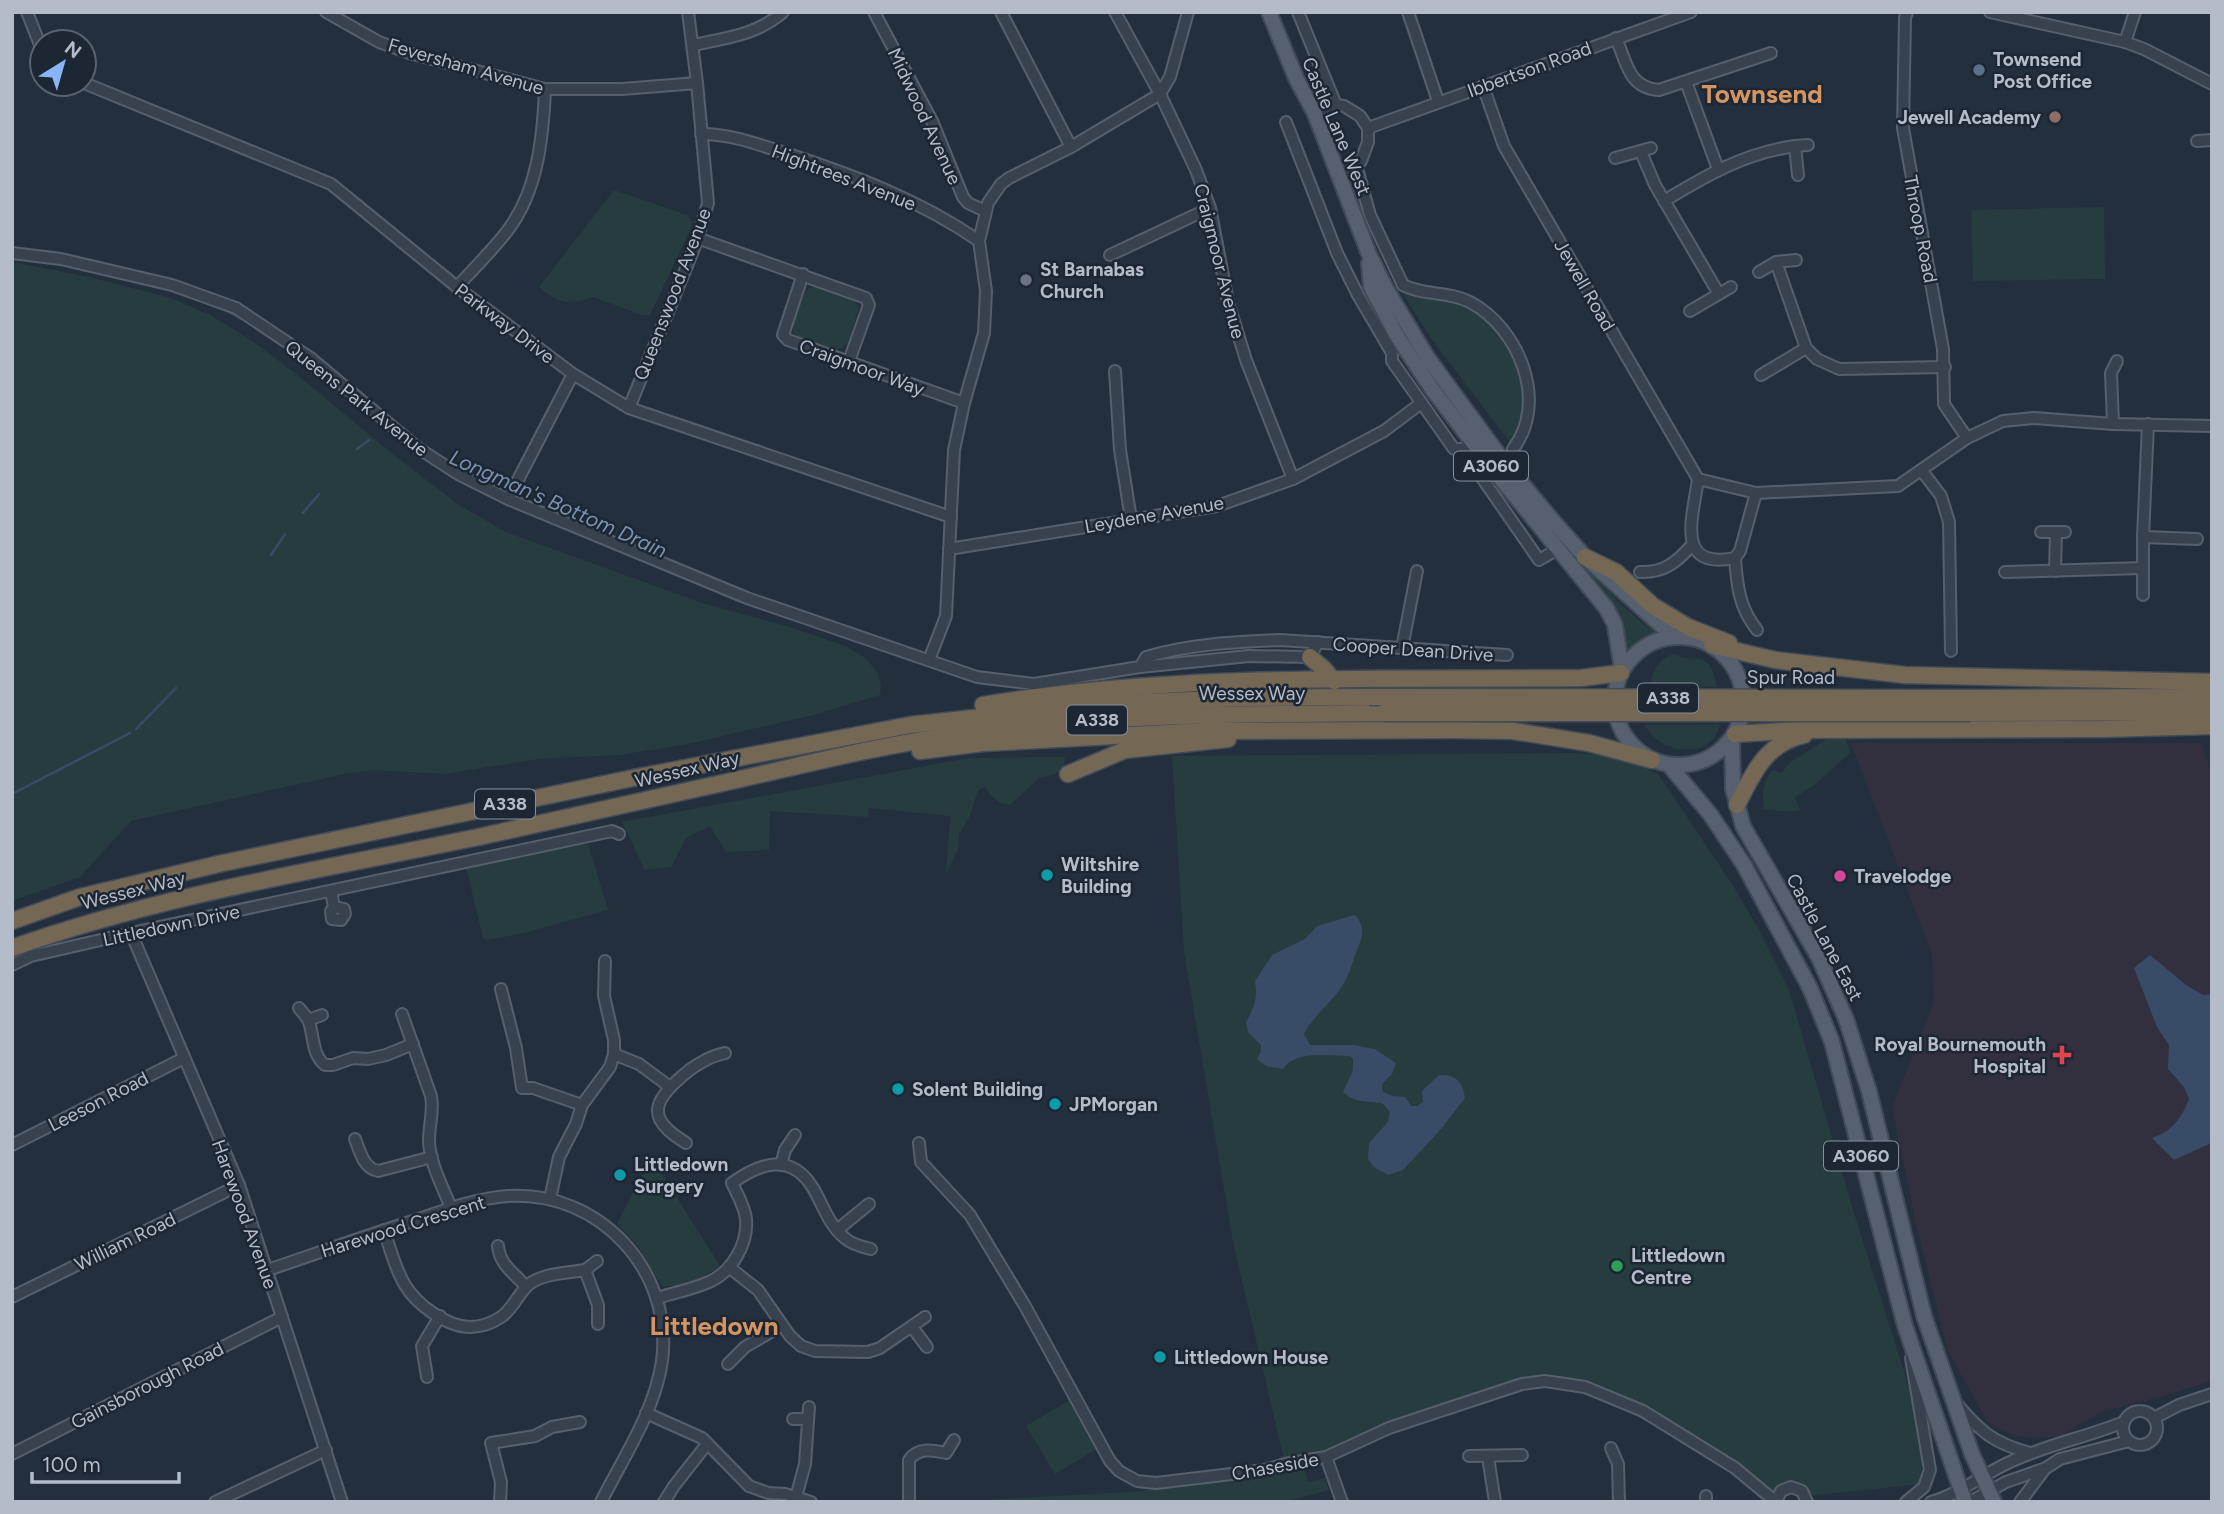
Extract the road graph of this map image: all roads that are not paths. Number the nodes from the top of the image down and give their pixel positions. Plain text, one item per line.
1 (326, 12) edge
2 (688, 12) edge
3 (783, 12) edge
4 (874, 12) edge
5 (1001, 12) edge
6 (1115, 12) edge
7 (1188, 12) edge
8 (1269, 12) edge
9 (1298, 12) edge
10 (1691, 12) edge
11 (1907, 12) edge
12 (1990, 12) edge
13 (2135, 12) edge
14 (1410, 13) edge
15 (2019, 16) edge
16 (1616, 38) junction
17 (2125, 42) junction
18 (693, 45) junction
19 (1771, 53) dead end
20 (1686, 82) junction
21 (697, 83) junction
22 (2212, 83) edge
23 (1483, 86) junction
24 (98, 89) edge
25 (545, 89) junction
26 (1160, 94) junction
27 (1438, 101) junction
28 (1336, 105) junction
29 (1315, 114) junction
30 (1286, 122) dead end
31 (1368, 128) junction
32 (701, 134) junction
33 (2212, 139) edge
34 (2197, 141) dead end
35 (1808, 145) dead end
36 (1796, 146) junction
37 (1071, 147) junction
38 (1615, 158) dead end
39 (1356, 165) junction
40 (1717, 169) junction
41 (1798, 175) dead end
42 (1340, 180) junction
43 (1664, 201) junction
44 (1210, 208) junction
45 (985, 211) junction
46 (697, 238) junction
47 (979, 241) junction
48 (12, 253) edge
49 (1369, 254) junction
50 (1110, 255) dead end
51 (1796, 260) dead end
52 (1776, 262) junction
53 (1759, 272) dead end
54 (803, 274) junction
55 (1403, 285) junction
56 (457, 287) junction
57 (1385, 287) junction
58 (1731, 288) dead end
59 (1720, 294) junction
60 (1690, 311) dead end
61 (1806, 348) junction
62 (1397, 349) junction
63 (1427, 357) junction
64 (2117, 360) dead end
65 (849, 361) junction
66 (1945, 367) junction
67 (1115, 371) dead end
68 (573, 374) junction
69 (1761, 375) dead end
70 (964, 403) junction
71 (1420, 404) junction
72 (629, 408) junction
73 (2113, 424) junction
74 (2148, 424) junction
75 (2212, 426) edge
76 (1967, 438) junction
77 (1468, 446) junction
78 (1513, 449) dead end
79 (1922, 471) junction
80 (1293, 479) junction
81 (1698, 479) junction
82 (1756, 493) junction
83 (508, 499) junction
84 (951, 517) junction
85 (1131, 519) junction
86 (2041, 532) dead end
87 (2143, 537) junction
88 (2197, 539) dead end
89 (1692, 545) junction
90 (949, 549) junction
91 (1558, 549) junction
92 (1585, 557) junction
93 (1735, 558) junction
94 (2143, 568) junction
95 (1418, 571) dead end
96 (2055, 571) junction
97 (1640, 572) dead end
98 (2005, 572) dead end
99 (2143, 596) dead end
100 (1757, 630) dead end
101 (1674, 636) junction
102 (1318, 642) junction
103 (1712, 645) junction
104 (1402, 648) junction
105 (1951, 651) dead end
106 (1507, 655) dead end
107 (1310, 657) junction
108 (1765, 657) junction
109 (929, 660) junction
110 (1140, 667) junction
111 (1621, 672) junction
112 (1334, 681) junction
113 (2212, 682) edge
114 (1369, 697) joint
115 (2212, 697) edge
116 (1969, 706) junction
117 (2212, 712) edge
118 (1383, 713) joint
119 (2212, 726) edge
120 (1381, 730) junction
121 (1827, 730) junction
122 (844, 737) junction
123 (1733, 737) junction
124 (1652, 760) junction
125 (813, 762) junction
126 (1669, 765) junction
127 (1068, 774) dead end
128 (1737, 805) junction
129 (619, 834) dead end
130 (331, 891) junction
131 (334, 907) dead end
132 (12, 921) edge
133 (131, 933) junction
134 (12, 948) edge
135 (605, 961) dead end
136 (12, 965) edge
137 (501, 989) dead end
138 (299, 1008) dead end
139 (402, 1014) dead end
140 (322, 1015) dead end
141 (308, 1020) junction
142 (413, 1044) junction
143 (725, 1053) dead end
144 (614, 1054) junction
145 (184, 1058) junction
146 (670, 1087) junction
147 (582, 1105) junction
148 (795, 1135) dead end
149 (355, 1139) dead end
150 (686, 1143) dead end
151 (919, 1143) dead end
152 (12, 1145) edge
153 (432, 1157) junction
154 (781, 1165) junction
155 (724, 1172) dead end
156 (732, 1183) junction
157 (239, 1185) junction
158 (550, 1199) junction
159 (869, 1204) dead end
160 (451, 1208) junction
161 (384, 1230) junction
162 (837, 1230) junction
163 (498, 1247) dead end
164 (872, 1249) dead end
165 (597, 1262) dead end
166 (729, 1267) junction
167 (585, 1270) junction
168 (265, 1271) junction
169 (526, 1287) junction
170 (12, 1297) edge
171 (657, 1298) junction
172 (440, 1316) junction
173 (282, 1317) junction
174 (925, 1317) dead end
175 (598, 1324) dead end
176 (781, 1326) junction
177 (1905, 1326) junction
178 (912, 1327) junction
179 (927, 1347) dead end
180 (438, 1361) dead end
181 (425, 1363) junction
182 (727, 1364) dead end
183 (427, 1377) dead end
184 (2212, 1394) edge
185 (1952, 1398) junction
186 (809, 1407) dead end
187 (646, 1413) junction
188 (1921, 1413) junction
189 (2154, 1418) junction
190 (793, 1419) dead end
191 (808, 1419) junction
192 (580, 1422) dead end
193 (2124, 1422) junction
194 (490, 1429) dead end
195 (954, 1440) dead end
196 (2129, 1441) junction
197 (491, 1443) junction
198 (707, 1444) junction
199 (901, 1448) dead end
200 (1611, 1448) dead end
201 (326, 1450) junction
202 (946, 1453) junction
203 (2030, 1453) junction
204 (12, 1454) edge
205 (1521, 1455) dead end
206 (911, 1456) junction
207 (1469, 1456) dead end
208 (1949, 1456) junction
209 (1326, 1457) junction
210 (1489, 1457) junction
211 (954, 1464) dead end
212 (2046, 1468) junction
213 (1989, 1490) edge
214 (796, 1496) junction
215 (1969, 1499) edge
216 (669, 1500) edge
217 (215, 1502) edge
218 (342, 1502) edge
219 (500, 1502) edge
220 (601, 1502) edge
221 (811, 1502) edge
222 (908, 1502) edge
223 (1342, 1502) edge
224 (1495, 1502) edge
225 (1619, 1502) edge
226 (1776, 1502) edge
227 (1807, 1502) edge
228 (1906, 1502) edge
229 (1931, 1502) edge
230 (2020, 1502) edge

1 - 25 street, Feversham Avenue
2 - 18 street, Queenswood Avenue
3 - 18 street
4 - 45 street, Midwood Avenue
5 - 37 street
6 - 26 street, Craigmoor Avenue
7 - 26 street
8 - 29 main road, Castle Lane West / A3060
9 - 28 street, Castle Lane West
10 - 16 street, Ibbertson Road
11 - 66 street, Throop Road
12 - 15 street
13 - 17 street
14 - 27 street
15 - 17 street
16 - 20 street
16 - 23 street, Ibbertson Road
17 - 22 street
18 - 21 street, Queenswood Avenue
19 - 20 street
20 - 40 street
21 - 25 street, Feversham Avenue
21 - 32 street, Queenswood Avenue
23 - 27 street, Ibbertson Road
23 - 81 street, Jewell Road
24 - 56 street, Parkway Drive
25 - 56 street
26 - 37 street
26 - 44 street, Craigmoor Avenue
27 - 31 street, Ibbertson Road
28 - 29 street
28 - 31 street
29 - 42 main road, Castle Lane West / A3060
30 - 62 street, Castle Lane West
31 - 39 street
32 - 46 street, Queenswood Avenue
32 - 47 street, Hightrees Avenue
33 - 34 street
35 - 36 street
36 - 40 street
36 - 41 street
37 - 45 street
38 - 43 street
39 - 42 street
39 - 55 street, Castle Lane West
40 - 43 street
42 - 49 main road, Castle Lane West / A3060
43 - 59 street
44 - 50 street
44 - 80 street, Craigmoor Avenue
45 - 47 street
46 - 54 street
46 - 72 street, Queenswood Avenue
47 - 70 street
48 - 83 street, Queens Park Avenue
49 - 57 main road, Castle Lane West / A3060
49 - 62 main road, Castle Lane West / A3060
51 - 52 street
52 - 53 street
52 - 61 street
54 - 65 street
54 - 65 street, Craigmoor Way
55 - 57 street
55 - 78 street
56 - 68 street, Parkway Drive
57 - 63 main road, Castle Lane West / A3060
58 - 59 street
59 - 60 street
61 - 66 street
61 - 69 street
62 - 71 street, Castle Lane West
62 - 77 main road, Castle Lane West / A3060
63 - 77 main road
63 - 92 main road, Castle Lane West / A3060
64 - 73 street
65 - 70 street, Craigmoor Way
66 - 76 street, Throop Road
67 - 85 street
68 - 72 street, Parkway Drive
68 - 83 street
70 - 84 street
71 - 77 street, Castle Lane West
71 - 80 street, Leydene Avenue
72 - 84 street, Parkway Drive
73 - 74 street
73 - 76 street
74 - 75 street
74 - 87 street
76 - 79 street
77 - 91 main road, Castle Lane West / A3060
77 - 91 street, Castle Lane West
79 - 82 street
79 - 105 street
80 - 85 street, Leydene Avenue
81 - 82 street
81 - 89 street
82 - 93 street
83 - 109 street, Queens Park Avenue
84 - 90 street
85 - 90 street, Leydene Avenue
86 - 96 street
87 - 88 street
87 - 94 street
89 - 93 street
89 - 97 street
90 - 109 street
91 - 111 main road, Castle Lane West / A3060
92 - 101 main road, Castle Lane West / A3060
92 - 108 highway
93 - 100 street
94 - 96 street
94 - 99 street
95 - 104 street
96 - 98 street
101 - 103 main road
101 - 111 main road
102 - 104 street, Cooper Dean Drive
102 - 107 street, Cooper Dean Drive
102 - 110 street, Cooper Dean Drive
103 - 108 highway
103 - 123 main road
104 - 106 street, Cooper Dean Drive
107 - 110 street, Cooper Dean Drive
107 - 112 highway
108 - 113 highway
109 - 110 street, Cooper Dean Drive
111 - 112 highway
111 - 124 main road
112 - 122 highway
114 - 116 highway, Spur Road / A338, bridge
114 - 122 highway, Wessex Way / A338
115 - 116 highway, Spur Road / A338
116 - 117 highway, Spur Road / A338
116 - 118 highway, Spur Road / A338, bridge
118 - 125 highway, Wessex Way / A338
119 - 121 highway
120 - 124 highway
120 - 125 highway
120 - 127 highway
121 - 123 highway
121 - 128 highway
122 - 132 highway, Wessex Way / A338
123 - 126 main road
123 - 128 main road, Castle Lane East / A3060
124 - 126 main road
125 - 134 highway, Wessex Way / A338
126 - 177 main road, Castle Lane East / A3060
128 - 185 main road, Castle Lane East / A3060
129 - 130 street, Littledown Drive
130 - 131 street
130 - 133 street, Littledown Drive
133 - 136 street, Littledown Drive
133 - 145 street, Harewood Avenue
135 - 144 street
137 - 147 street
138 - 141 street
139 - 142 street
140 - 141 street
141 - 142 street
142 - 153 street
143 - 146 street
144 - 146 street
144 - 147 street
145 - 152 street, Leeson Road
145 - 157 street, Harewood Avenue
146 - 150 street
147 - 158 street
148 - 154 street
149 - 153 street
151 - 209 street, Chaseside
153 - 160 street
154 - 156 street
154 - 162 street
155 - 156 street
156 - 166 street
157 - 168 street, Harewood Avenue
157 - 170 street, William Road
158 - 160 street, Harewood Crescent
158 - 171 street, Harewood Crescent
159 - 162 street
160 - 161 street, Harewood Crescent
161 - 168 street, Harewood Crescent
161 - 172 street
162 - 164 street
163 - 169 street
165 - 167 street
166 - 171 street
166 - 176 street
167 - 169 street
167 - 175 street
168 - 173 street, Harewood Avenue
169 - 172 street
171 - 187 street, Harewood Crescent
172 - 181 street
173 - 201 street, Harewood Avenue
173 - 204 street, Gainsborough Road
174 - 178 street
176 - 178 street
176 - 182 street
177 - 188 street, Castle Lane East
177 - 208 main road, Castle Lane East / A3060
178 - 179 street
180 - 181 street
181 - 183 street
184 - 189 street
185 - 203 street, Castle Lane East
185 - 213 main road, Castle Lane East / A3060
186 - 191 street
187 - 198 street
187 - 220 street, Harewood Crescent
188 - 208 street
188 - 228 street, Castle Lane East
189 - 193 street
189 - 196 street
190 - 191 street
191 - 214 street
192 - 197 street
193 - 196 street
193 - 203 street
194 - 197 street
195 - 202 street
196 - 212 street
197 - 219 street
198 - 214 street
198 - 216 street
199 - 206 street
200 - 225 street
201 - 217 street
201 - 218 street, Harewood Avenue
202 - 206 street
202 - 211 street
203 - 213 street
205 - 210 street
206 - 222 street
207 - 210 street
208 - 215 main road, Castle Lane East / A3060
209 - 223 street
209 - 226 street, Chaseside
210 - 224 street
212 - 213 street
212 - 230 street
213 - 215 street
213 - 215 street
214 - 221 street
215 - 229 street
226 - 227 street, Chaseside

